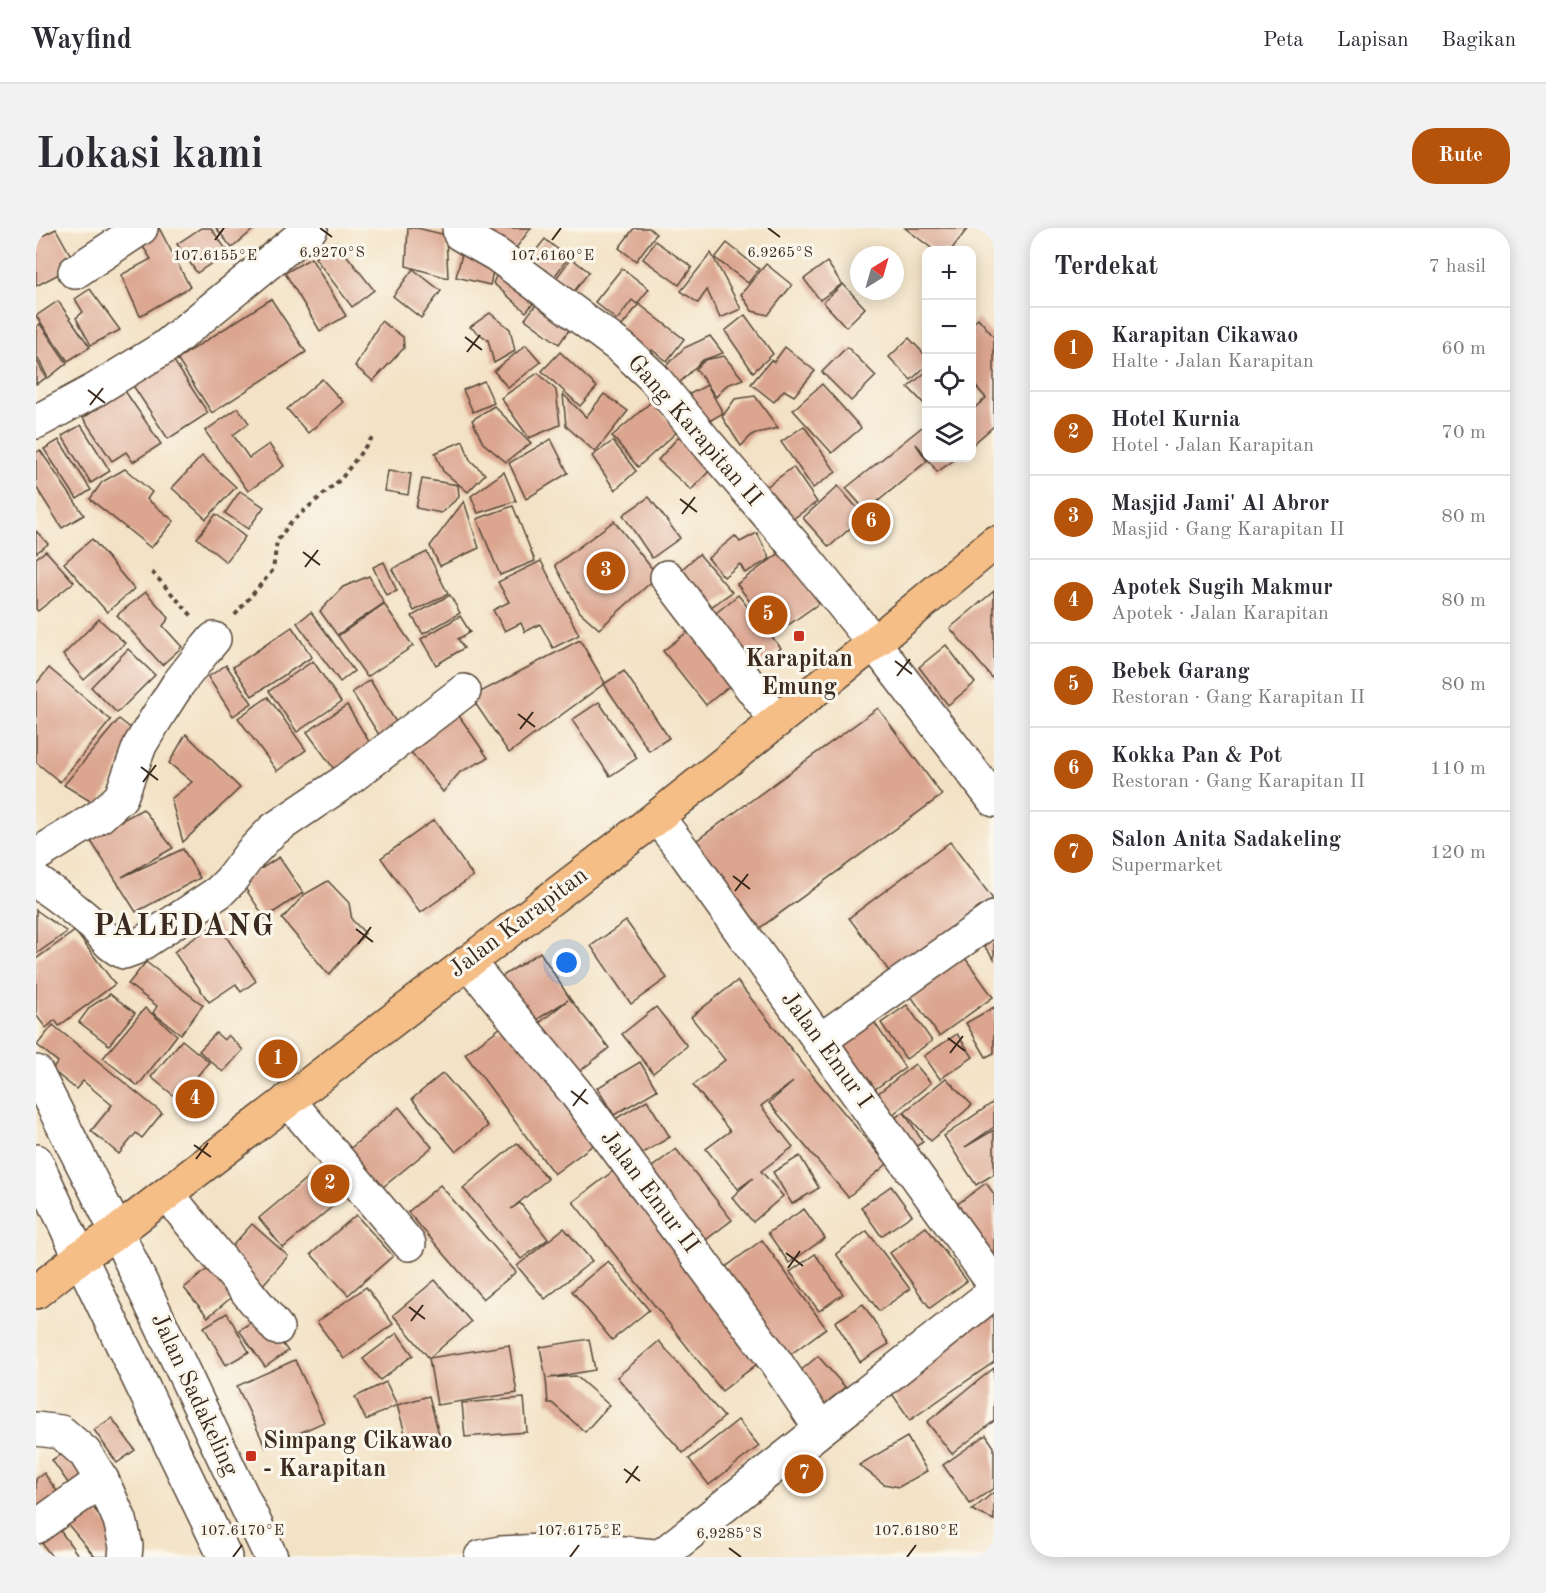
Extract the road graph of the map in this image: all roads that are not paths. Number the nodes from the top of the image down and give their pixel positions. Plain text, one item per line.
1 (141, 228) edge
2 (312, 228) edge
3 (459, 228) edge
4 (75, 272) dead end
5 (36, 422) edge
6 (994, 543) edge
7 (667, 577) dead end
8 (214, 639) road end
9 (874, 643) junction
10 (464, 691) dead end
11 (777, 721) junction
12 (994, 800) edge
13 (657, 817) junction
14 (36, 855) edge
15 (36, 881) edge
16 (994, 918) edge
17 (468, 962) junction
18 (819, 1041) junction
19 (36, 1072) edge
20 (288, 1100) junction
21 (36, 1161) edge
22 (167, 1194) junction
23 (117, 1232) junction
24 (409, 1244) dead end
25 (80, 1257) junction
26 (994, 1284) edge
27 (36, 1292) edge
28 (994, 1292) edge
29 (276, 1328) dead end
30 (36, 1429) edge
31 (821, 1430) junction
32 (102, 1480) junction
33 (36, 1527) edge
34 (125, 1557) edge
35 (225, 1557) edge
36 (271, 1557) edge
37 (480, 1557) edge
38 (663, 1557) edge

1 - 4 street
2 - 5 street
3 - 9 street, Gang Karapitan II
6 - 9 main road, Jalan Karapitan
7 - 11 street
8 - 14 street
9 - 11 main road, Jalan Karapitan
9 - 12 street, Gang Karapitan II
10 - 15 street
11 - 13 main road, Jalan Karapitan
13 - 17 main road, Jalan Karapitan
13 - 18 street, Jalan Emur I
16 - 18 street
17 - 20 main road, Jalan Karapitan
17 - 31 street, Jalan Emur II
18 - 26 street, Jalan Emur I
19 - 23 street, Jalan Sadakeling
20 - 22 main road, Jalan Karapitan
20 - 24 street
21 - 25 street, Jalan Sadakeling
22 - 23 main road, Jalan Karapitan
22 - 29 street
23 - 25 main road, Jalan Karapitan
23 - 36 street, Jalan Sadakeling
25 - 27 main road, Jalan Karapitan
25 - 35 street, Jalan Sadakeling
28 - 31 street
30 - 32 street
31 - 38 street
32 - 33 street
32 - 34 street
37 - 38 street

